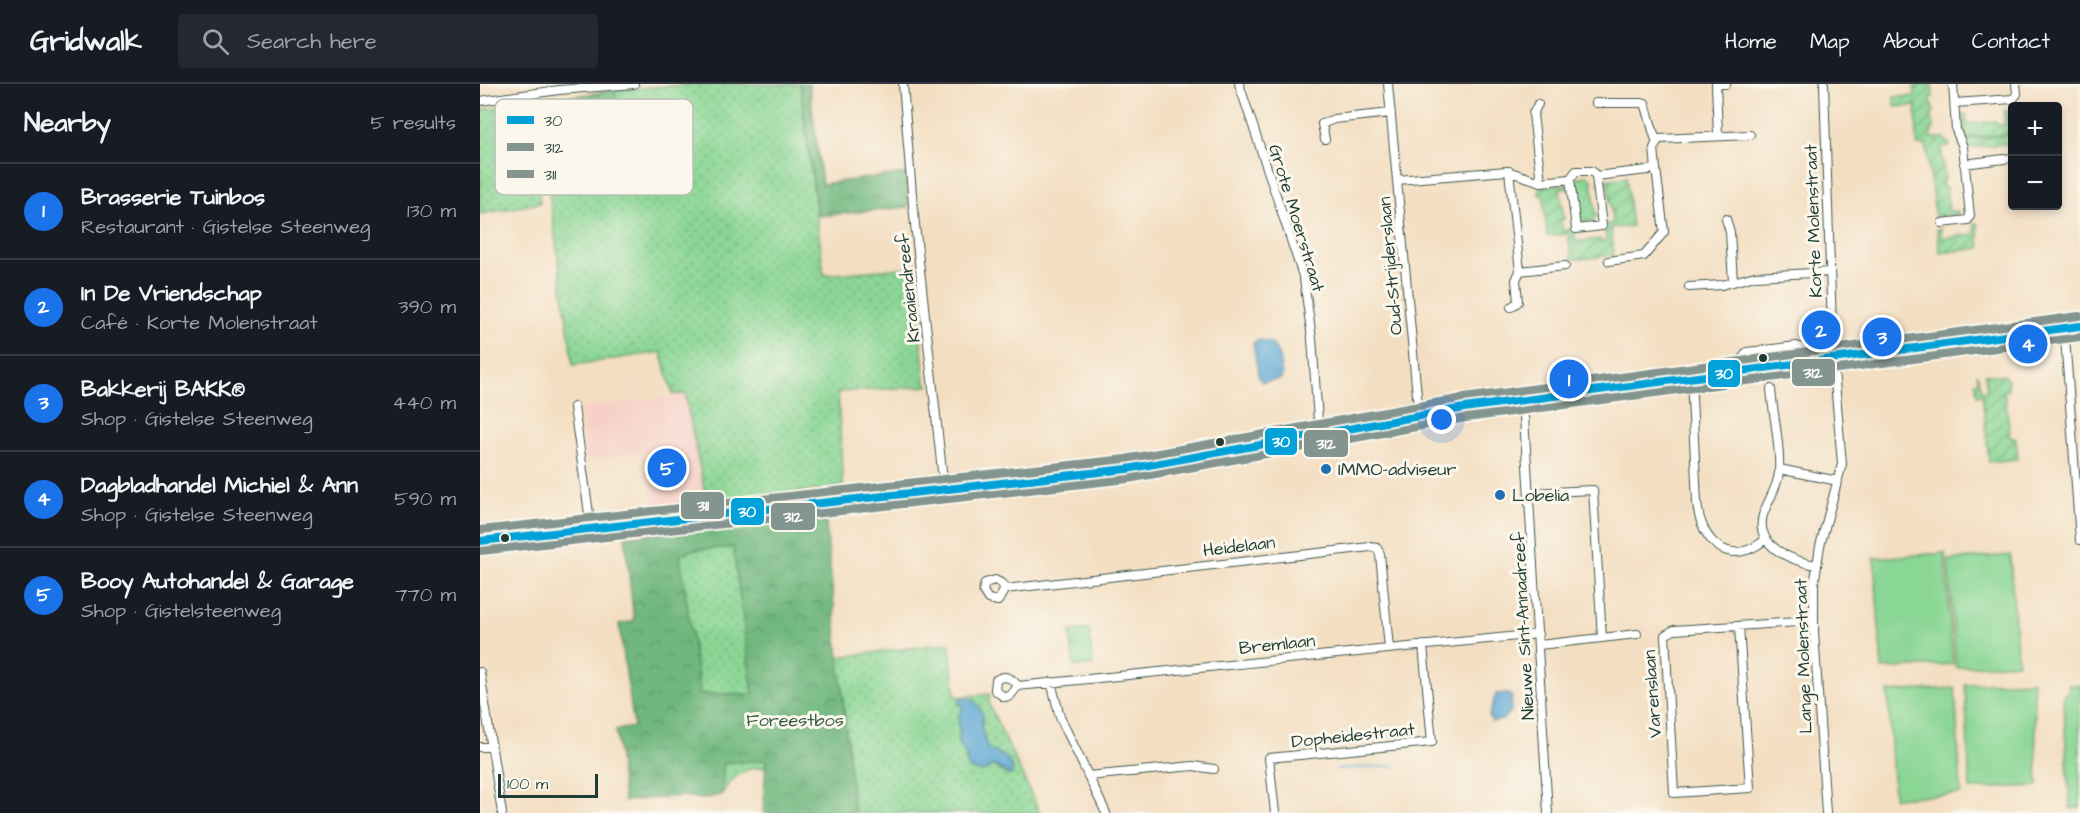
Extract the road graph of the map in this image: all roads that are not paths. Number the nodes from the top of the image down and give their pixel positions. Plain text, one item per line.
1 (634, 84) edge
2 (903, 84) edge
3 (1239, 84) edge
4 (1388, 84) edge
5 (1716, 84) edge
6 (1726, 84) edge
7 (1824, 84) edge
8 (1953, 84) edge
9 (2016, 84) edge
10 (480, 101) edge
11 (1538, 104) dead end
12 (1596, 104) dead end
13 (1954, 104) junction
14 (1391, 113) junction
15 (1718, 135) junction
16 (1750, 135) dead end
17 (1325, 139) dead end
18 (1656, 141) junction
19 (2008, 159) edge
20 (1964, 164) junction
21 (1656, 169) junction
22 (1509, 171) junction
23 (1596, 176) junction
24 (1570, 179) junction
25 (1397, 180) junction
26 (1540, 182) junction
27 (1726, 219) dead end
28 (1942, 223) dead end
29 (1609, 261) dead end
30 (1565, 266) dead end
31 (1521, 271) junction
32 (1830, 272) junction
33 (1733, 282) junction
34 (1689, 287) dead end
35 (1511, 307) dead end
36 (2075, 326) edge
37 (1833, 358) junction
38 (1813, 360) junction
39 (1734, 371) junction
40 (1691, 376) junction
41 (1771, 389) dead end
42 (1523, 400) junction
43 (574, 407) dead end
44 (1419, 417) junction
45 (1319, 434) junction
46 (1779, 469) junction
47 (1838, 481) junction
48 (944, 489) junction
49 (1530, 494) junction
50 (591, 528) junction
51 (2080, 529) edge
52 (1766, 539) junction
53 (2080, 540) edge
54 (480, 541) edge
55 (1816, 565) junction
56 (1005, 589) dead end
57 (1814, 621) junction
58 (1739, 626) junction
59 (1538, 633) junction
60 (1637, 634) dead end
61 (1602, 638) junction
62 (1423, 645) junction
63 (1539, 645) junction
64 (1389, 648) junction
65 (480, 672) edge
66 (1051, 682) junction
67 (1018, 686) dead end
68 (480, 747) edge
69 (491, 747) junction
70 (1214, 769) dead end
71 (1088, 776) junction
72 (502, 813) edge
73 (1106, 813) edge
74 (1275, 813) edge
75 (1548, 813) edge
76 (1826, 813) edge

1 - 10 street
2 - 48 street, Kraaiendreef
3 - 45 street, Grote Moerstraat
4 - 14 street, Oud-Strijderslaan
5 - 6 street
5 - 15 street
7 - 32 street, Korte Molenstraat
8 - 13 street
9 - 13 street
11 - 26 street
12 - 18 street
13 - 20 street
14 - 17 street
14 - 25 street, Oud-Strijderslaan
15 - 16 street
15 - 18 street
18 - 21 street
19 - 20 street
20 - 28 street
21 - 23 street
21 - 29 street
22 - 25 street
22 - 26 street
22 - 31 street
23 - 24 street
23 - 24 street
24 - 26 street
25 - 44 street, Oud-Strijderslaan
27 - 33 street
30 - 31 street
31 - 35 street
32 - 33 street
32 - 37 street, Korte Molenstraat
33 - 34 street
36 - 37 main road
36 - 51 street
37 - 38 main road
37 - 47 street, Lange Molenstraat
38 - 39 main road
38 - 39 street
39 - 40 main road
40 - 42 main road
40 - 52 street
41 - 46 street
42 - 44 main road
42 - 49 street, Nieuwe Sint-Annadreef
43 - 50 street
44 - 45 main road
45 - 48 main road
46 - 47 street
46 - 52 street
47 - 55 street, Lange Molenstraat
48 - 50 main road
49 - 59 street, Nieuwe Sint-Annadreef
49 - 61 street
50 - 54 main road
51 - 53 street
52 - 55 street
55 - 57 street, Lange Molenstraat
56 - 64 street, Heidelaan
57 - 58 street, Varenslaan
57 - 76 street, Lange Molenstraat
58 - 58 street, Varenslaan
59 - 62 street, Bremlaan
59 - 63 street, Nieuwe Sint-Annadreef
60 - 61 street
61 - 63 street
62 - 64 street, Bremlaan
62 - 74 street, Dopheidestraat
63 - 75 street, Nieuwe Sint-Annadreef
64 - 66 street, Bremlaan
65 - 69 street
66 - 67 street, Bremlaan
66 - 71 street
68 - 69 street
69 - 72 street
70 - 71 street
71 - 73 street

